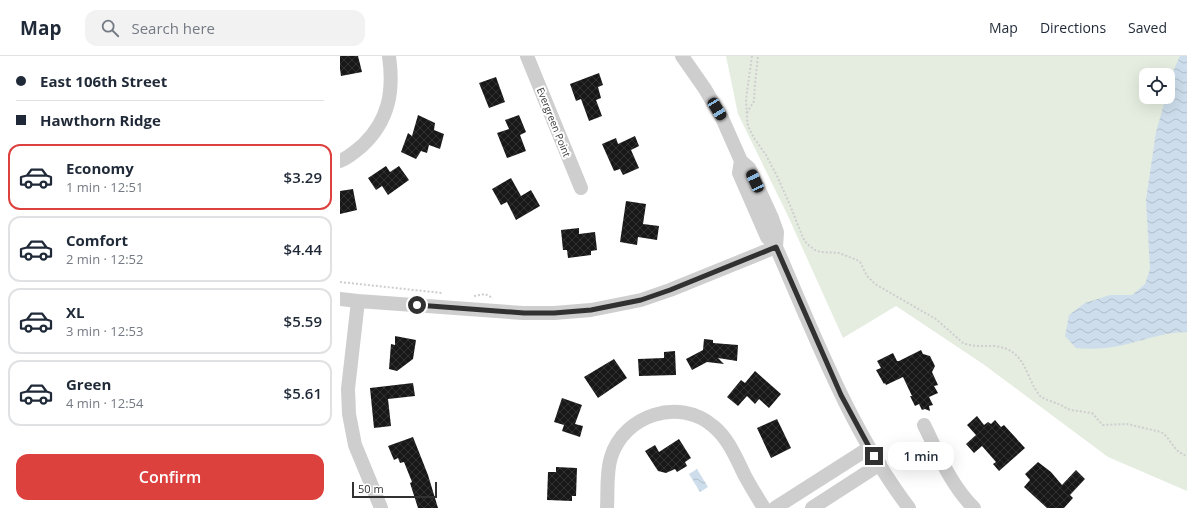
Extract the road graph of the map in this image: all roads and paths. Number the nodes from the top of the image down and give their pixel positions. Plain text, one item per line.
1 (389, 56) edge
2 (527, 56) edge
3 (682, 56) edge
4 (752, 56) edge
5 (758, 56) edge
6 (746, 113) junction
7 (340, 161) edge
8 (581, 188) dead end
9 (776, 247) junction
10 (340, 282) edge
11 (449, 294) dead end
12 (473, 297) dead end
13 (340, 299) edge
14 (497, 300) dead end
15 (358, 301) junction
16 (924, 425) dead end
17 (869, 448) junction
18 (1187, 456) edge
19 (880, 464) junction
20 (381, 508) edge
21 (607, 508) edge
22 (764, 508) edge
23 (775, 508) edge
24 (812, 508) edge
25 (909, 508) edge
26 (974, 508) edge

1 - 7 street
2 - 8 street, Evergreen Point
3 - 9 street
4 - 6 path
5 - 6 path
6 - 18 path
9 - 15 street
9 - 17 street
10 - 11 path
12 - 14 path
13 - 15 street
15 - 20 street
16 - 26 street
17 - 19 street
17 - 23 street
19 - 24 street
19 - 25 street
21 - 22 street

